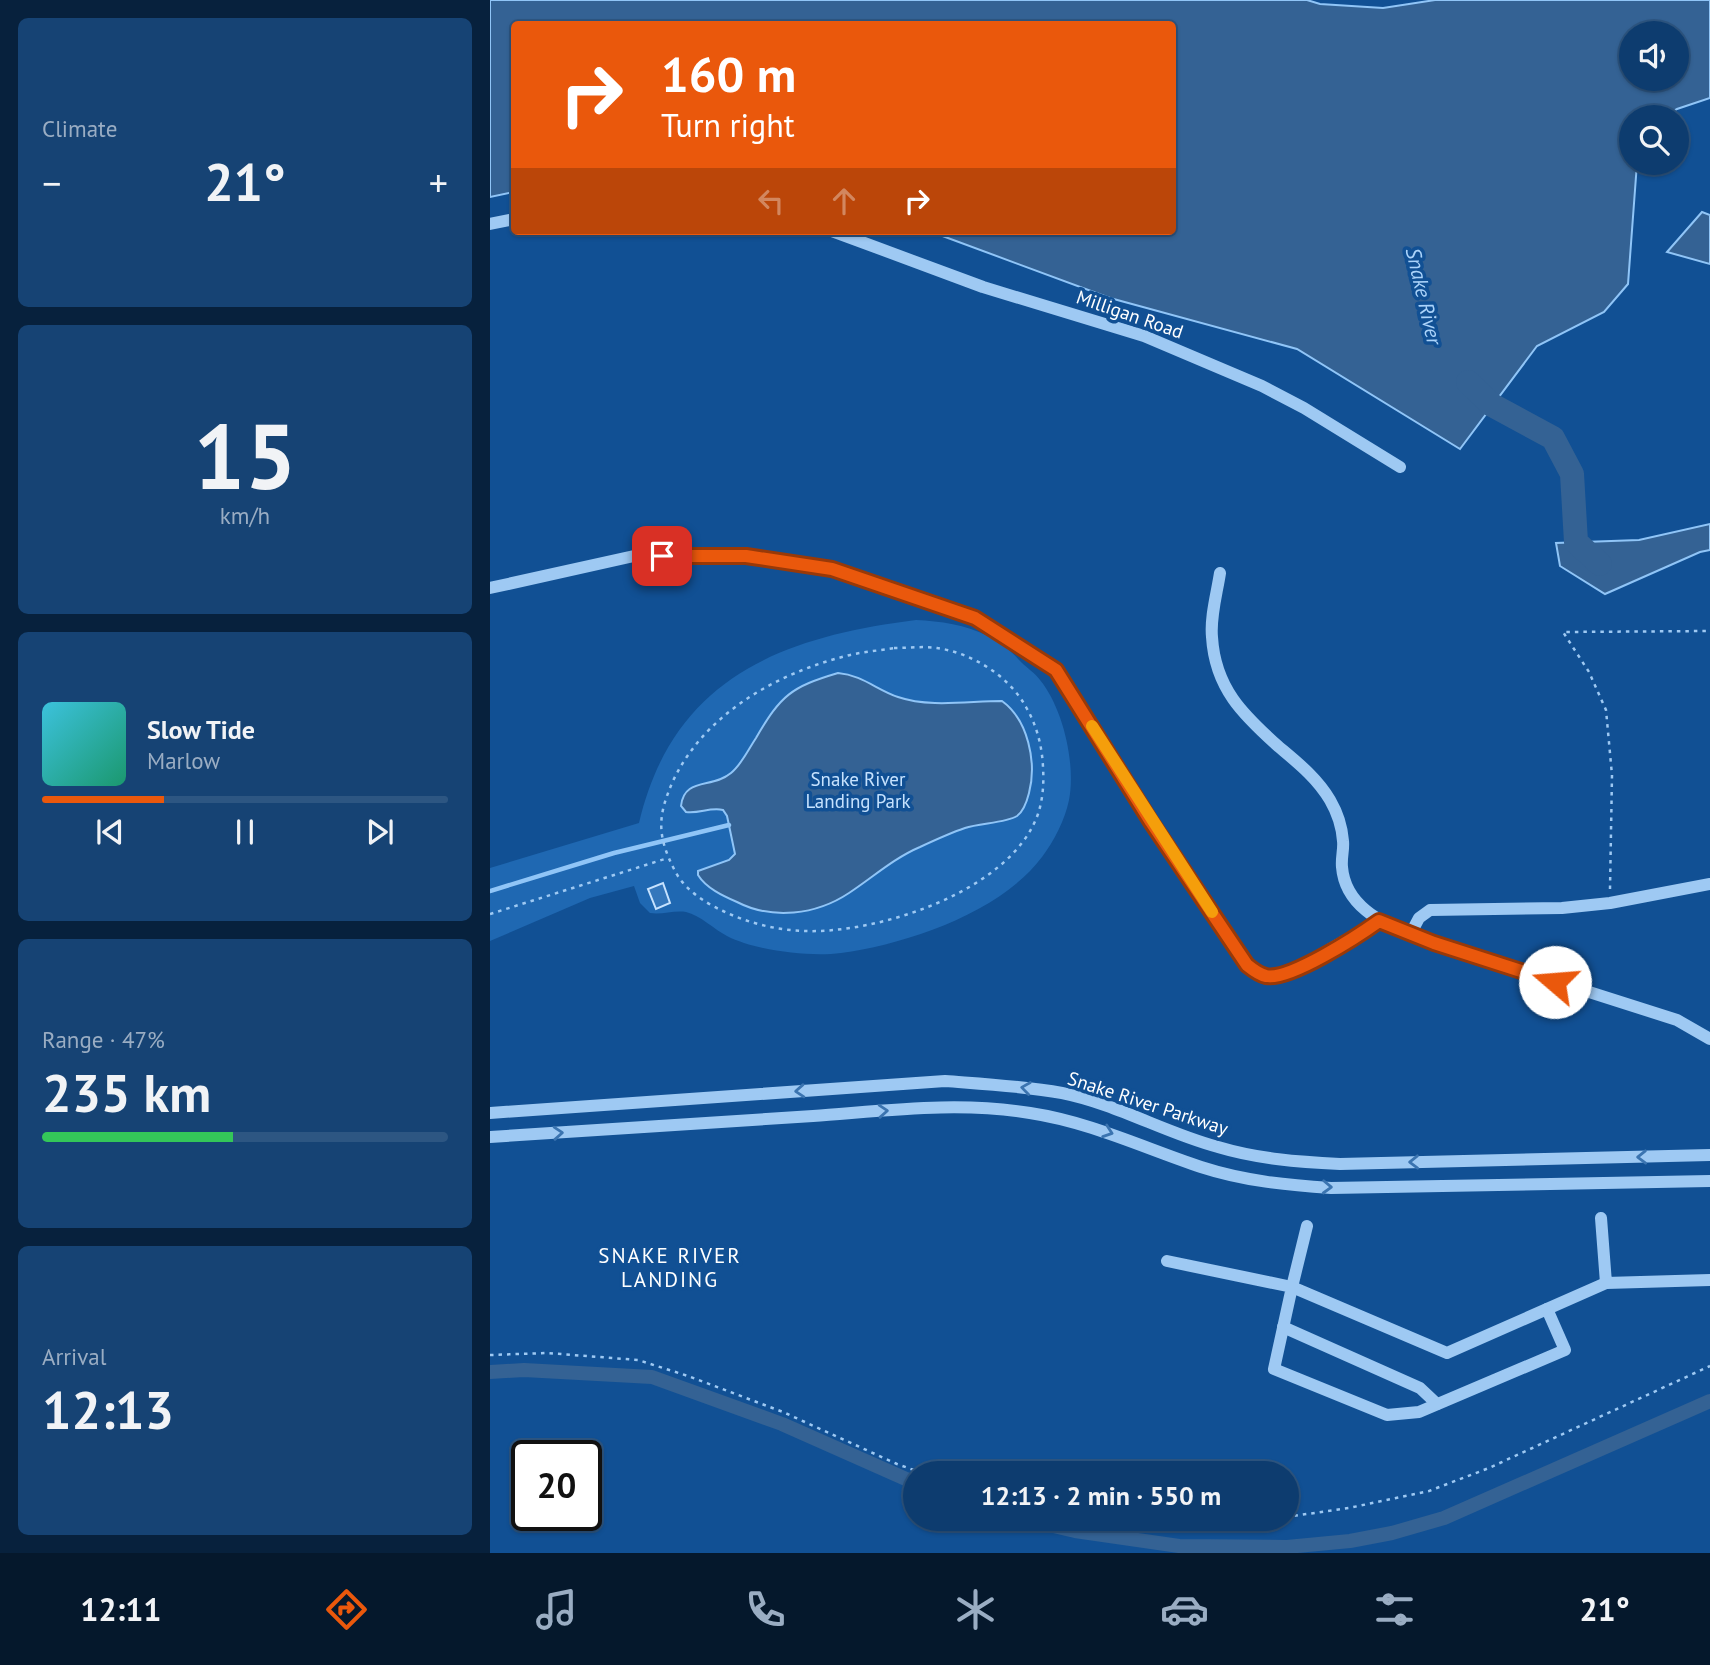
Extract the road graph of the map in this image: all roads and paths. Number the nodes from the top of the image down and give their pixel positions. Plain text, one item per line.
1 (511, 220) edge
2 (490, 224) edge
3 (843, 235) edge
4 (1400, 467) dead end
5 (1220, 573) dead end
6 (490, 588) edge
7 (1710, 631) edge
8 (668, 858) junction
9 (1710, 884) edge
10 (1610, 903) junction
11 (490, 914) edge
12 (1379, 921) junction
13 (1410, 934) junction
14 (1710, 1039) edge
15 (490, 1113) edge
16 (490, 1137) edge
17 (1710, 1155) edge
18 (1710, 1181) edge
19 (1601, 1218) dead end
20 (1307, 1226) dead end
21 (1167, 1261) dead end
22 (1710, 1280) edge
23 (1606, 1283) junction
24 (1292, 1287) junction
25 (1548, 1309) junction
26 (1283, 1327) junction
27 (490, 1355) edge
28 (1710, 1366) edge
29 (1437, 1405) junction
30 (903, 1466) edge
31 (1299, 1515) edge

1 - 2 street
3 - 4 street, Milligan Road
5 - 12 street
6 - 12 street
7 - 10 path
8 - 8 path
8 - 11 path
9 - 10 street
10 - 13 street
12 - 13 street
13 - 14 street
17 -> 15 street, Snake River Parkway
16 -> 18 street, Snake River Parkway
19 - 23 street
20 - 24 street
21 - 24 street
22 - 23 street
23 - 25 street
24 - 25 street
24 - 26 street
25 - 29 street
26 - 29 street
26 - 29 street
27 - 30 path
28 - 31 path

